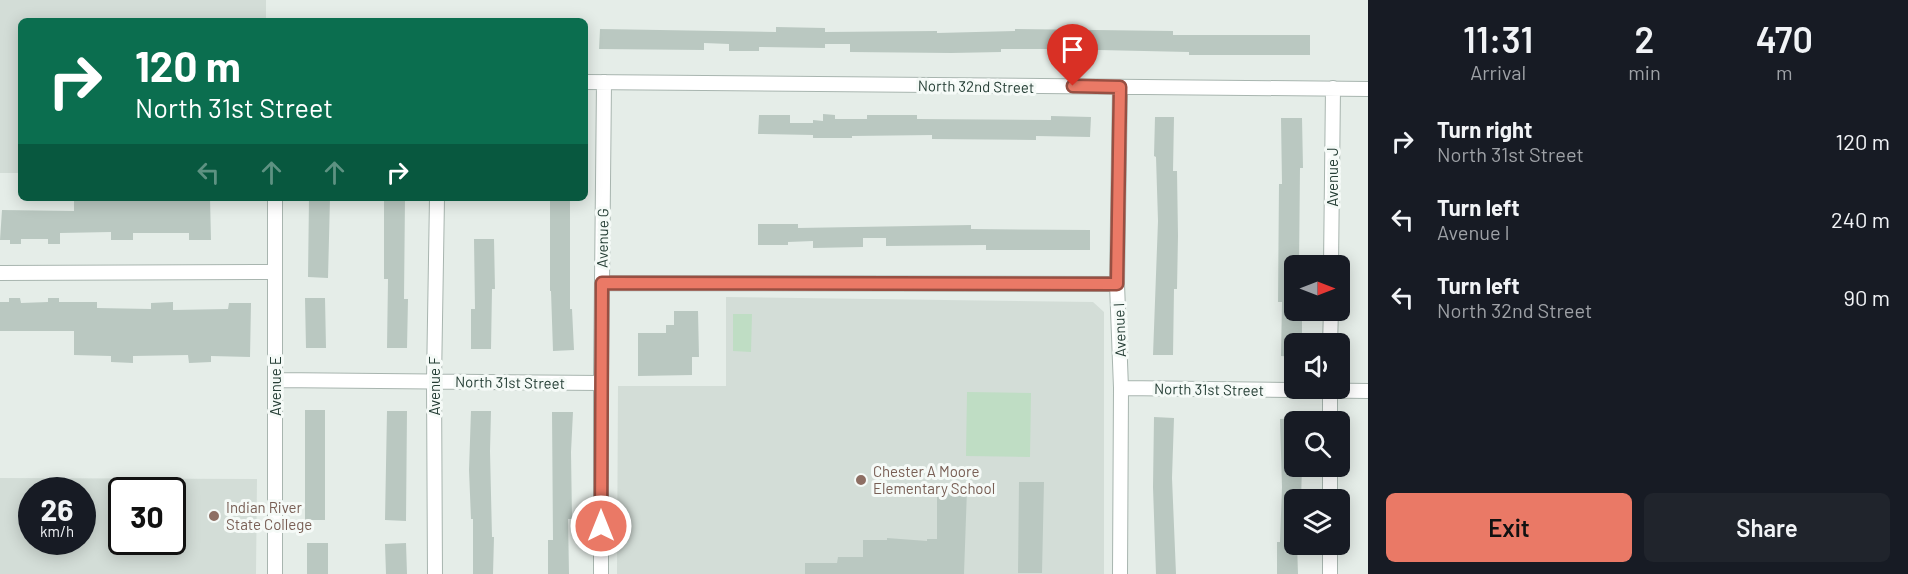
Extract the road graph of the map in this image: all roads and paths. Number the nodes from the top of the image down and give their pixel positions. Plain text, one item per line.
1 (588, 82) edge
2 (604, 82) junction
3 (1120, 87) junction
4 (1333, 88) junction
5 (1368, 89) edge
6 (275, 201) edge
7 (437, 201) edge
8 (1331, 255) edge
9 (275, 272) junction
10 (0, 273) edge
11 (602, 283) junction
12 (1117, 284) junction
13 (275, 380) junction
14 (434, 381) junction
15 (600, 383) junction
16 (1121, 388) junction
17 (1284, 389) edge
18 (1350, 390) edge
19 (1368, 391) edge
20 (1330, 555) edge
21 (275, 574) edge
22 (435, 574) edge
23 (601, 574) edge
24 (1120, 574) edge
25 (1330, 574) edge

1 - 2 street, North 32nd Street
2 - 3 street, North 32nd Street
2 - 11 street, Avenue G
3 - 4 street, North 32nd Street
3 - 12 street, Avenue I
4 - 5 street, North 32nd Street
4 - 8 street, Avenue J
6 - 9 street, Avenue E
7 - 14 street, Avenue F
9 - 10 street
9 - 13 street, Avenue E
11 - 12 street
11 - 15 street, Avenue G
12 - 16 street, Avenue I
13 - 14 street, North 31st Street
13 - 21 street, Avenue E
14 - 15 street, North 31st Street
14 - 22 street, Avenue F
15 - 23 street, Avenue G
16 - 17 street, North 31st Street
16 - 24 street, Avenue I
18 - 19 street, North 31st Street
20 - 25 street

